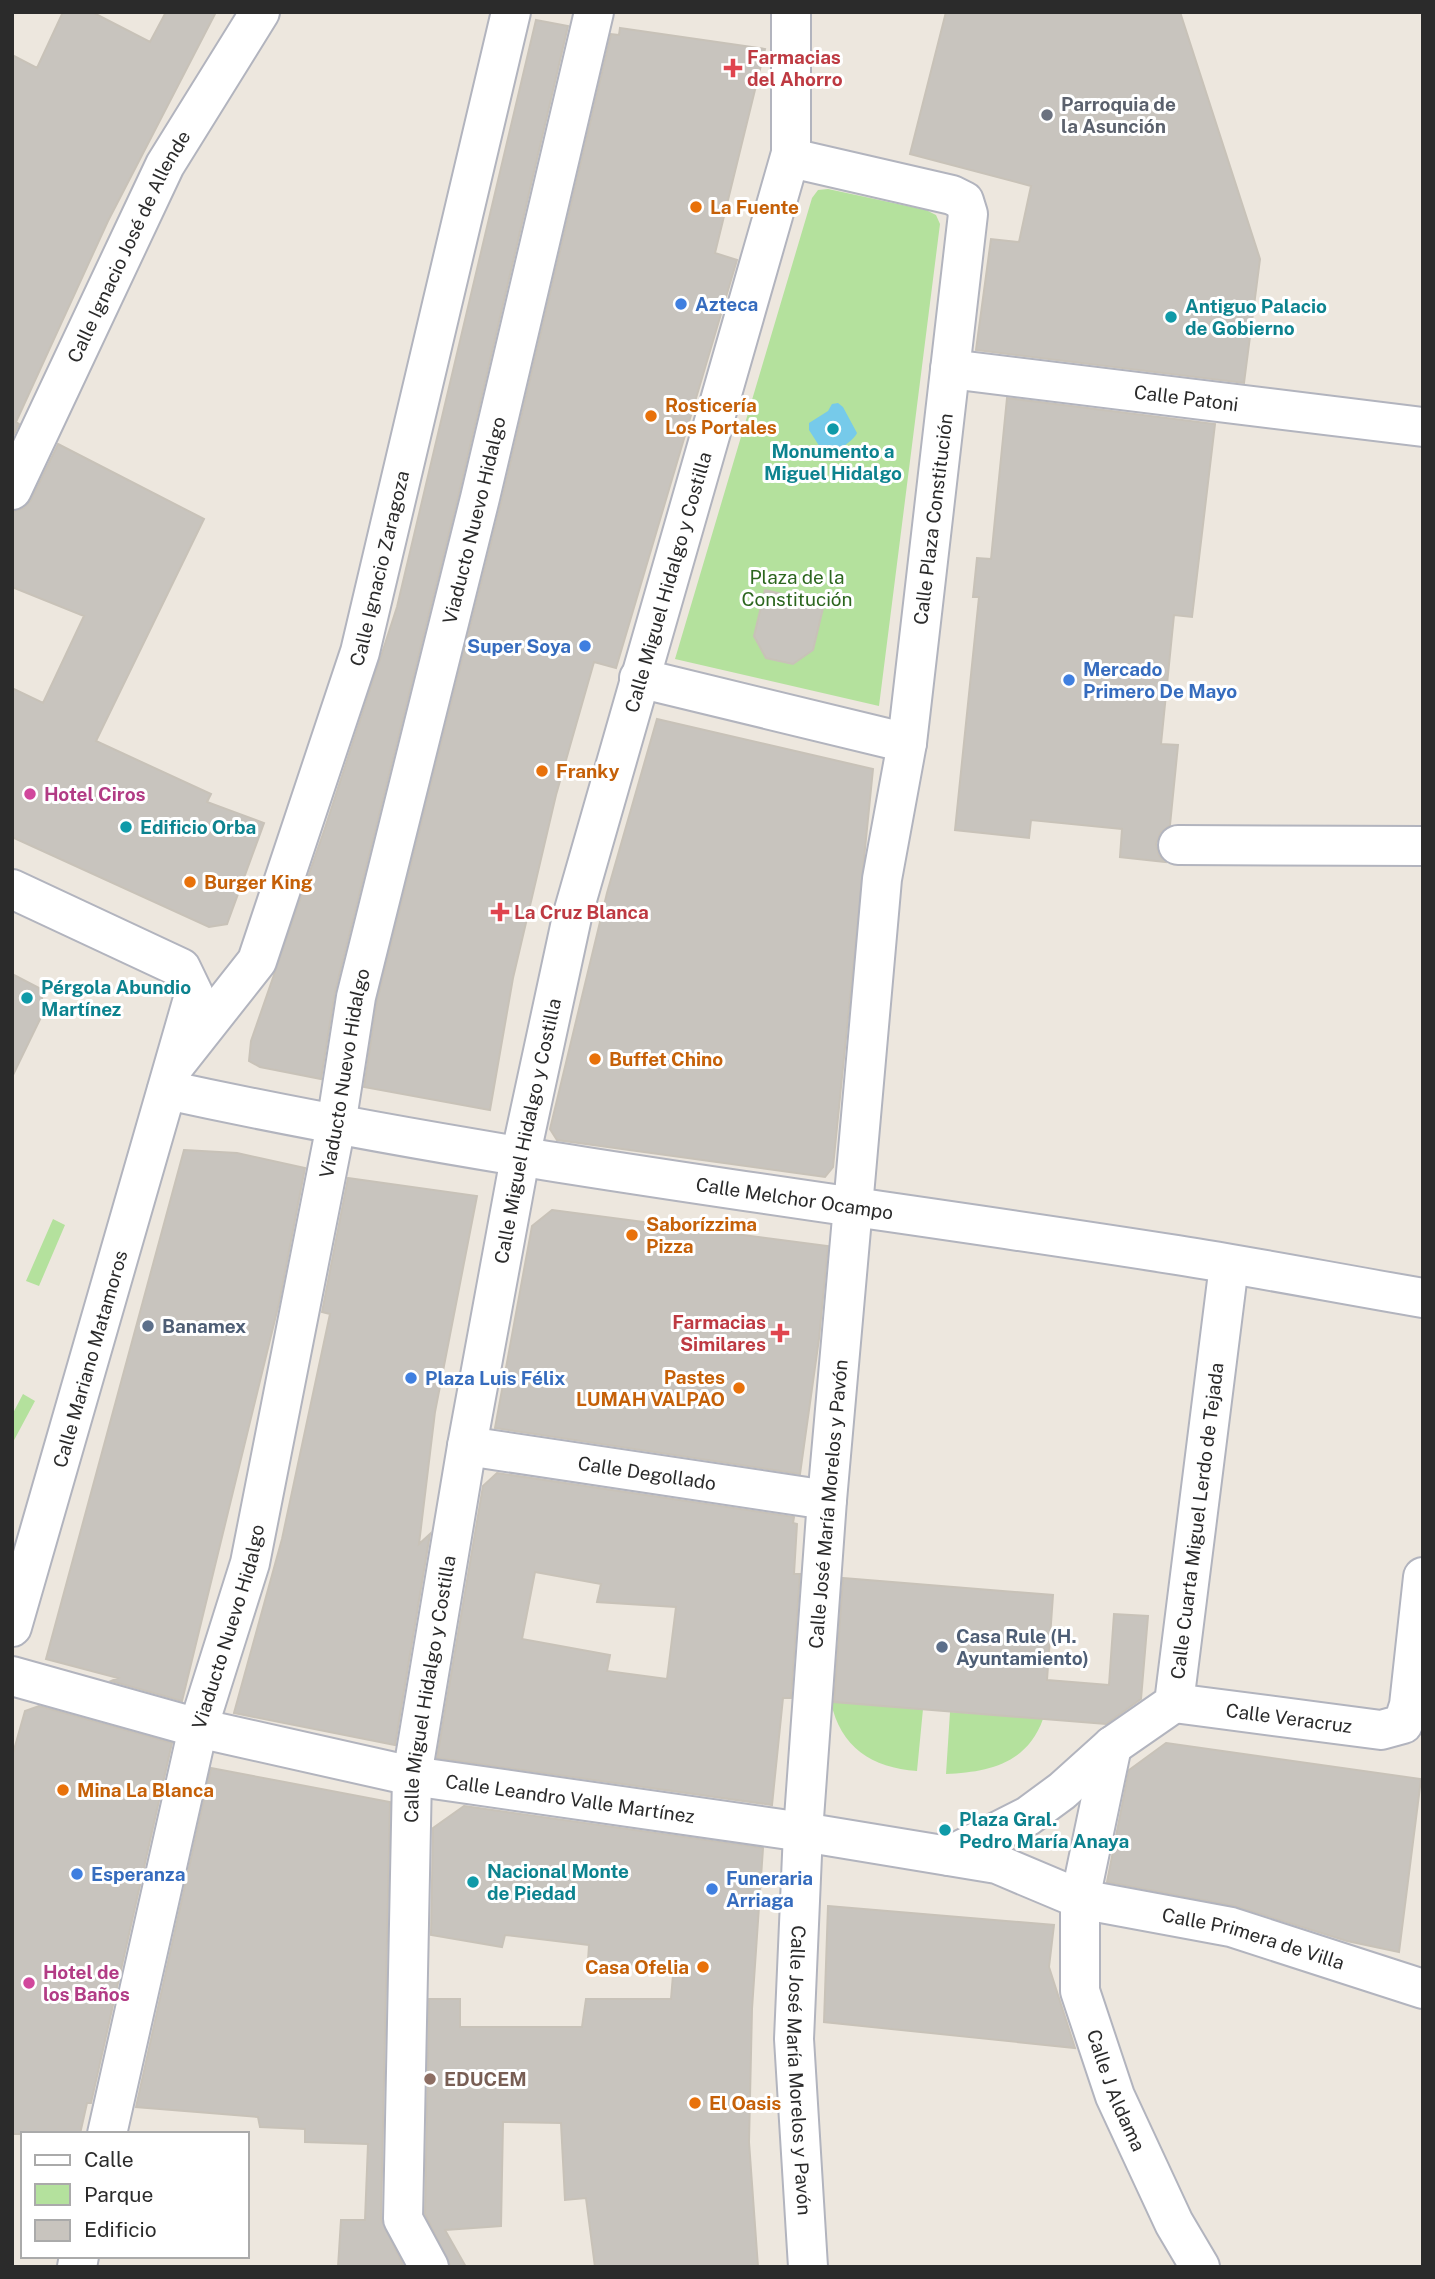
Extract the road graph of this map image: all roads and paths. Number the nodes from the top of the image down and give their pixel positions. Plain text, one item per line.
1 (260, 12) edge
2 (511, 12) edge
3 (594, 12) edge
4 (791, 12) edge
5 (791, 153) junction
6 (950, 369) junction
7 (1423, 427) edge
8 (12, 490) edge
9 (639, 678) junction
10 (907, 743) junction
11 (1178, 845) dead end
12 (1423, 846) edge
13 (12, 889) edge
14 (171, 1077) junction
15 (335, 1125) junction
16 (520, 1158) junction
17 (853, 1209) junction
18 (1229, 1265) junction
19 (1423, 1298) edge
20 (467, 1447) junction
21 (827, 1500) junction
22 (1423, 1577) edge
23 (12, 1627) edge
24 (12, 1676) edge
25 (1174, 1703) junction
26 (198, 1728) junction
27 (1112, 1746) junction
28 (412, 1776) junction
29 (803, 1832) junction
30 (949, 1856) junction
31 (1080, 1899) junction
32 (1423, 1989) edge
33 (107, 2132) edge
34 (429, 2267) edge
35 (808, 2267) edge
36 (1200, 2267) edge

1 - 8 street, Calle Ignacio José de Allende
2 - 14 street, Calle Ignacio Zaragoza
3 - 15 street, Viaducto Nuevo Hidalgo
4 - 5 street, Calle Miguel Hidalgo y Costilla
5 - 6 street, Calle Plaza Constitución
5 - 9 street, Calle Miguel Hidalgo y Costilla
6 - 7 street, Calle Patoni
6 - 10 street, Calle Plaza Constitución
9 - 10 street
9 - 16 street, Calle Miguel Hidalgo y Costilla
10 - 17 street, Calle José María Morelos y Pavón
11 - 12 street
13 - 14 street, Calle Mariano Matamoros
14 - 15 street, Calle Melchor Ocampo
14 - 23 street, Calle Mariano Matamoros
15 - 16 street, Calle Melchor Ocampo
15 - 26 street, Viaducto Nuevo Hidalgo
16 - 17 street, Calle Melchor Ocampo
16 - 20 street, Calle Miguel Hidalgo y Costilla
17 - 18 street, Calle Melchor Ocampo
17 - 21 street, Calle José María Morelos y Pavón
18 - 19 street, Calle Melchor Ocampo
18 - 25 street, Calle Cuarta Miguel Lerdo de Tejada
20 - 21 street, Calle Degollado
20 - 28 street, Calle Miguel Hidalgo y Costilla
21 - 29 street, Calle José María Morelos y Pavón
22 - 25 street, Calle Veracruz
24 - 26 street, Calle Leandro Valle Martínez
25 - 27 street, Calle Cuarta Miguel Lerdo de Tejada
26 - 28 street, Calle Leandro Valle Martínez
26 - 33 street, Viaducto Nuevo Hidalgo
27 - 30 street, Calle Cuarta Miguel Lerdo de Tejada
27 - 31 street, Calle J Aldama
28 - 29 street, Calle Leandro Valle Martínez
28 - 34 street, Calle Miguel Hidalgo y Costilla
29 - 30 street, Calle Leandro Valle Martínez
29 - 35 street, Calle José María Morelos y Pavón
30 - 31 street, Calle Primera de Villa
31 - 32 street, Calle Primera de Villa
31 - 36 street, Calle J Aldama

